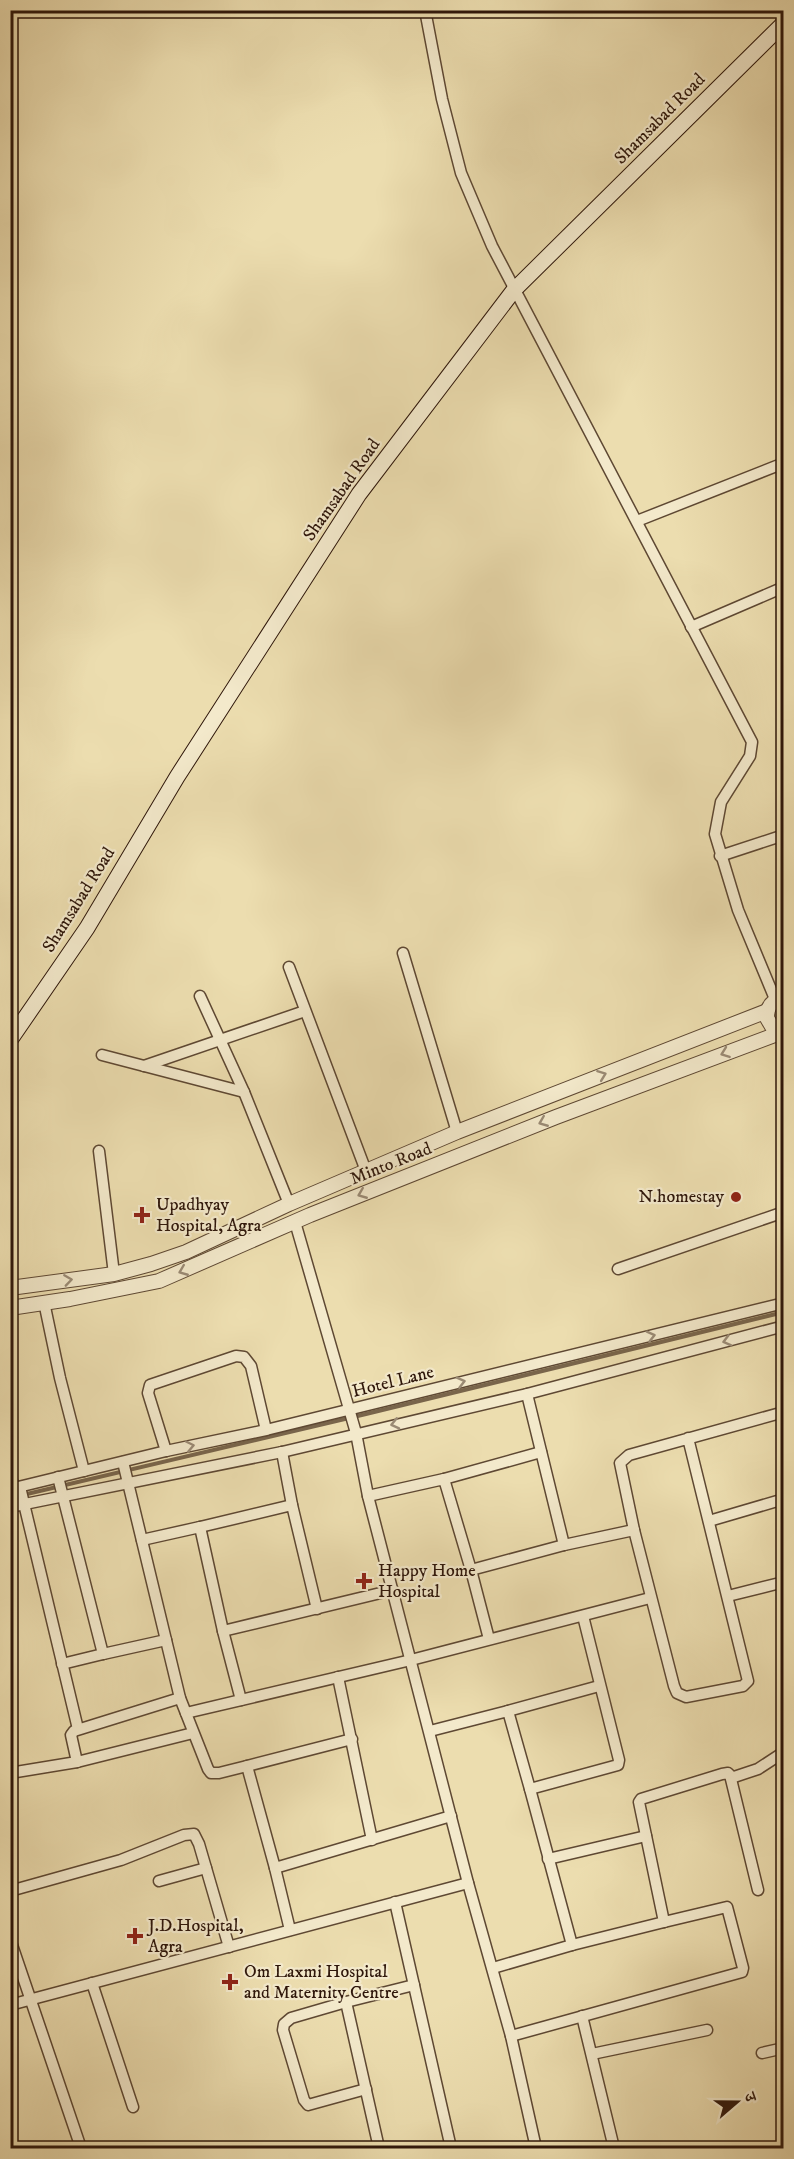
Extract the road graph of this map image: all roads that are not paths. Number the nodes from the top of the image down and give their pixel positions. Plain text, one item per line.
1 (425, 10) edge
2 (783, 23) edge
3 (514, 290) junction
4 (783, 462) edge
5 (637, 521) junction
6 (783, 587) edge
7 (691, 627) junction
8 (783, 835) edge
9 (720, 856) junction
10 (403, 953) dead end
11 (289, 967) dead end
12 (200, 996) dead end
13 (775, 1002) edge
14 (305, 1011) junction
15 (782, 1033) edge
16 (10, 1040) edge
17 (220, 1040) junction
18 (102, 1055) dead end
19 (144, 1066) junction
20 (244, 1092) junction
21 (457, 1132) junction
22 (99, 1150) dead end
23 (366, 1171) junction
24 (289, 1204) junction
25 (783, 1212) edge
26 (295, 1222) junction
27 (618, 1269) dead end
28 (114, 1274) junction
29 (10, 1288) edge
30 (44, 1302) junction
31 (783, 1303) edge
32 (10, 1308) edge
33 (783, 1326) edge
34 (527, 1394) junction
35 (350, 1409) junction
36 (783, 1412) edge
37 (266, 1430) junction
38 (356, 1433) junction
39 (688, 1438) junction
40 (166, 1451) junction
41 (282, 1452) junction
42 (542, 1452) junction
43 (123, 1462) junction
44 (84, 1471) junction
45 (10, 1474) edge
46 (58, 1477) junction
47 (444, 1479) junction
48 (128, 1482) junction
49 (15, 1488) edge
50 (63, 1496) junction
51 (368, 1496) junction
52 (783, 1499) edge
53 (24, 1503) junction
54 (292, 1505) junction
55 (10, 1507) edge
56 (709, 1521) junction
57 (200, 1527) junction
58 (634, 1530) junction
59 (142, 1540) junction
60 (564, 1545) junction
61 (471, 1570) junction
62 (783, 1582) edge
63 (393, 1590) junction
64 (728, 1596) junction
65 (650, 1598) junction
66 (317, 1609) junction
67 (583, 1616) junction
68 (223, 1631) junction
69 (489, 1639) junction
70 (166, 1640) junction
71 (103, 1654) junction
72 (411, 1660) junction
73 (62, 1664) junction
74 (338, 1677) junction
75 (599, 1686) junction
76 (180, 1698) junction
77 (241, 1700) junction
78 (508, 1711) junction
79 (186, 1713) junction
80 (78, 1729) junction
81 (430, 1731) junction
82 (193, 1734) junction
83 (352, 1739) junction
84 (783, 1752) edge
85 (77, 1762) junction
86 (247, 1766) junction
87 (10, 1773) edge
88 (731, 1778) junction
89 (530, 1788) junction
90 (451, 1816) junction
91 (646, 1836) junction
92 (372, 1840) junction
93 (548, 1859) junction
94 (206, 1868) junction
95 (275, 1868) junction
96 (159, 1881) dead end
97 (468, 1883) junction
98 (758, 1890) dead end
99 (10, 1891) edge
100 (395, 1902) junction
101 (664, 1922) junction
102 (290, 1930) junction
103 (10, 1939) edge
104 (572, 1944) junction
105 (229, 1947) junction
106 (493, 1968) junction
107 (92, 1983) junction
108 (414, 1985) junction
109 (30, 2001) junction
110 (346, 2002) junction
111 (10, 2006) edge
112 (582, 2016) junction
113 (707, 2030) dead end
114 (511, 2036) junction
115 (783, 2048) edge
116 (762, 2053) dead end
117 (592, 2054) junction
118 (366, 2089) junction
119 (132, 2107) dead end
120 (81, 2148) edge
121 (379, 2148) edge
122 (451, 2148) edge
123 (536, 2148) edge
124 (614, 2148) edge

1 - 3 street
2 - 3 main road, Shamsabad Road
3 - 5 street
3 - 16 main road, Shamsabad Road
4 - 5 street
5 - 7 street
6 - 7 street
7 - 9 street
8 - 9 street
9 - 13 street
10 - 21 street
11 - 14 street
12 - 17 street
13 - 15 street
21 -> 13 street, Minto Road
14 - 17 street
14 - 23 street
15 -> 26 street, Minto Road
17 - 19 street
17 - 20 street
18 - 19 street
19 - 20 street
20 - 24 street
21 - 23 street, Minto Road
22 - 28 street
23 - 24 street, Minto Road
24 - 28 street, Minto Road
25 - 27 street
26 -> 30 street, Minto Road
26 - 35 street
29 -> 28 street, Minto Road
30 - 32 street, Minto Road
30 - 44 street
35 -> 31 street, Hotel Lane
33 -> 34 street
34 -> 38 street
34 - 42 street
35 - 37 street, Hotel Lane
35 - 38 street
36 - 39 street
40 -> 37 street, Hotel Lane
37 - 40 street
38 - 41 street
38 - 51 street
39 - 56 street
39 - 58 street
40 - 43 street, Hotel Lane
41 - 48 street
41 - 54 street
42 - 47 street
42 - 60 street
43 - 44 street, Hotel Lane
43 - 48 street
44 - 46 street, Hotel Lane
45 - 49 street
46 - 49 street, Hotel Lane
46 - 50 street
47 - 51 street
47 - 61 street
48 - 50 street
48 - 59 street
49 - 53 street
50 - 53 street
50 - 71 street
51 - 63 street
52 - 56 street
53 - 55 street
53 - 73 street
54 - 57 street
54 - 66 street
56 - 64 street
57 - 59 street
57 - 68 street
58 - 60 street
58 - 65 street
59 - 70 street
60 - 61 street
61 - 69 street
62 - 64 street
63 - 66 street
63 - 72 street
64 - 65 street
65 - 67 street
66 - 68 street
67 - 69 street
67 - 75 street
68 - 77 street
69 - 72 street
70 - 71 street
70 - 76 street
71 - 73 street
72 - 74 street
72 - 81 street
73 - 80 street
74 - 77 street
74 - 83 street
75 - 78 street
75 - 89 street
76 - 79 street
76 - 80 street
77 - 79 street
78 - 81 street
78 - 89 street
79 - 82 street
80 - 85 street
81 - 90 street
82 - 85 street
82 - 86 street
83 - 86 street
83 - 92 street
84 - 88 street
85 - 87 street
86 - 95 street
88 - 91 street
88 - 98 street
89 - 93 street
90 - 92 street
90 - 97 street
91 - 93 street
91 - 101 street
92 - 95 street
93 - 104 street
94 - 96 street
94 - 99 street
94 - 105 street
95 - 102 street
97 - 100 street
97 - 106 street
100 - 102 street
100 - 108 street
101 - 104 street
101 - 112 street
102 - 105 street
103 - 109 street
104 - 106 street
105 - 107 street
106 - 114 street
107 - 109 street
107 - 119 street
108 - 110 street
108 - 122 street
109 - 111 street
109 - 120 street
110 - 118 street
110 - 118 street
112 - 114 street
112 - 117 street
113 - 117 street
114 - 123 street
115 - 116 street
117 - 124 street
118 - 121 street

